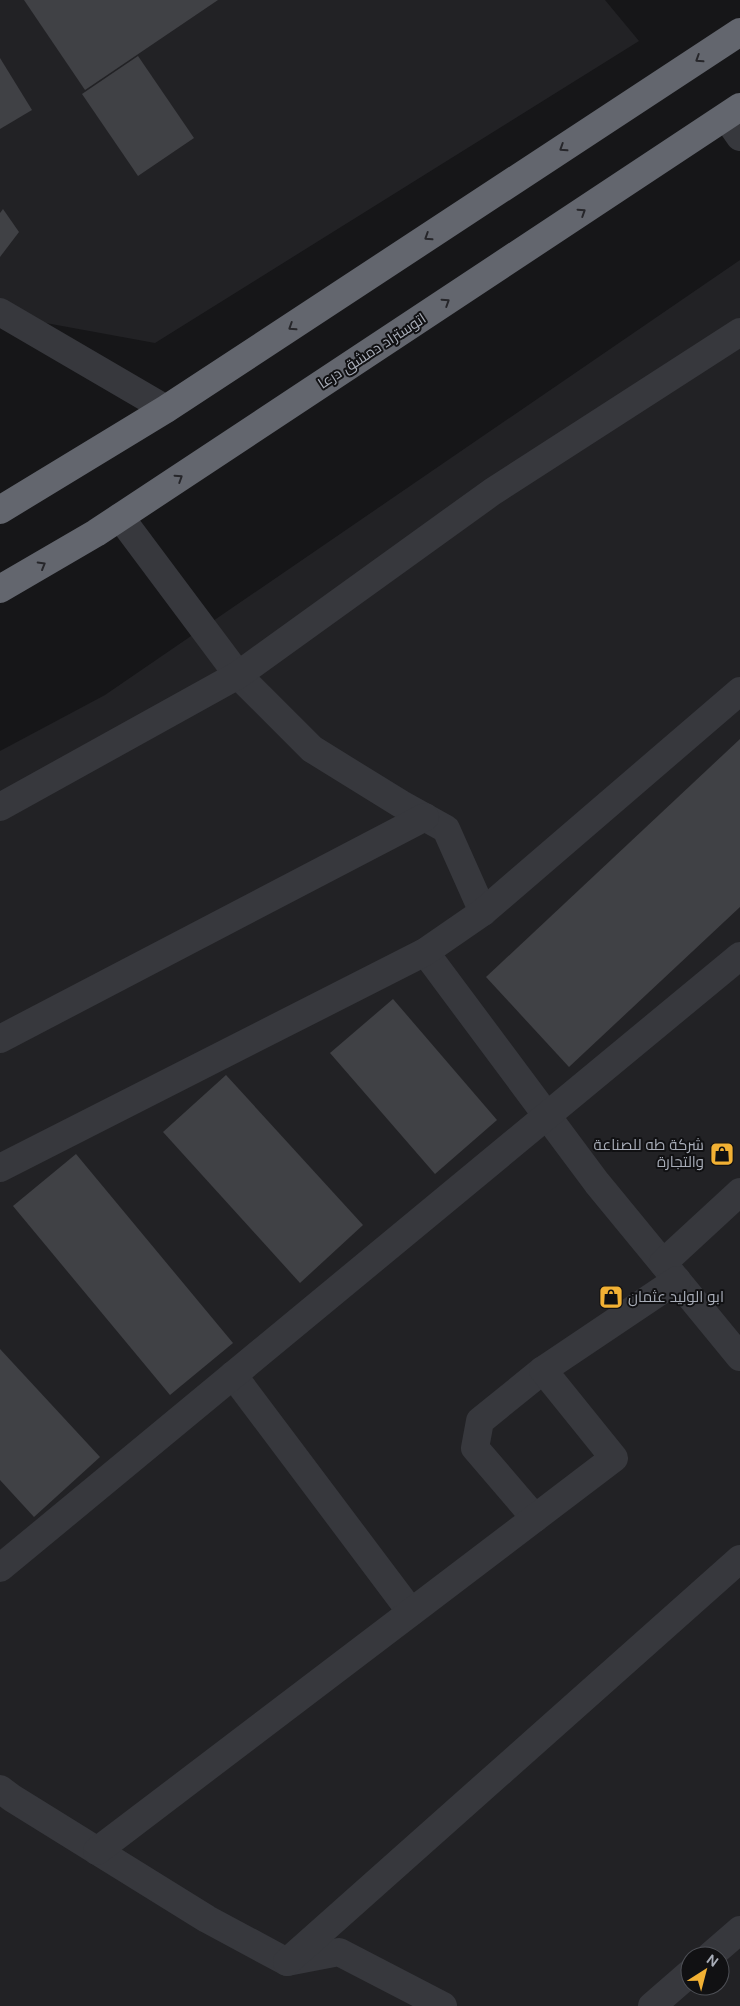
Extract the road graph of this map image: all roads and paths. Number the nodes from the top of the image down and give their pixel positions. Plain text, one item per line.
1 (740, 32) edge
2 (735, 120) edge
3 (0, 312) edge
4 (740, 332) edge
5 (166, 409) junction
6 (0, 510) edge
7 (120, 517) junction
8 (0, 589) edge
9 (238, 675) junction
10 (740, 691) edge
11 (0, 807) edge
12 (425, 817) junction
13 (483, 912) junction
14 (424, 952) junction
15 (740, 956) edge
16 (0, 1039) edge
17 (546, 1115) junction
18 (0, 1168) edge
19 (740, 1192) edge
20 (670, 1272) junction
21 (740, 1357) edge
22 (543, 1370) junction
23 (233, 1375) junction
24 (535, 1518) junction
25 (740, 1559) edge
26 (0, 1568) edge
27 (411, 1612) junction
28 (0, 1789) edge
29 (97, 1851) junction
30 (740, 1930) edge
31 (722, 1946) edge
32 (287, 1962) junction
33 (680, 1982) edge
34 (443, 2006) edge
35 (652, 2006) edge

1 -> 5 highway
7 -> 2 highway, اتوستراد دمشق درعا
3 - 5 street
4 - 9 street
5 - 6 highway
8 -> 7 highway, اتوستراد دمشق درعا
7 - 9 street
9 - 11 street
9 - 12 street
10 - 13 street
12 - 13 street
12 - 16 street
13 - 14 street
14 - 17 street
14 - 18 street
15 - 17 street
17 - 20 street
17 - 23 street
19 - 20 street
20 - 21 street
20 - 22 street
22 - 24 street
22 - 24 street
23 - 26 street
23 - 27 street
24 - 27 street
25 - 32 street
27 - 29 street
28 - 29 street
29 - 32 street
30 - 31 street
32 - 34 street
33 - 35 street

